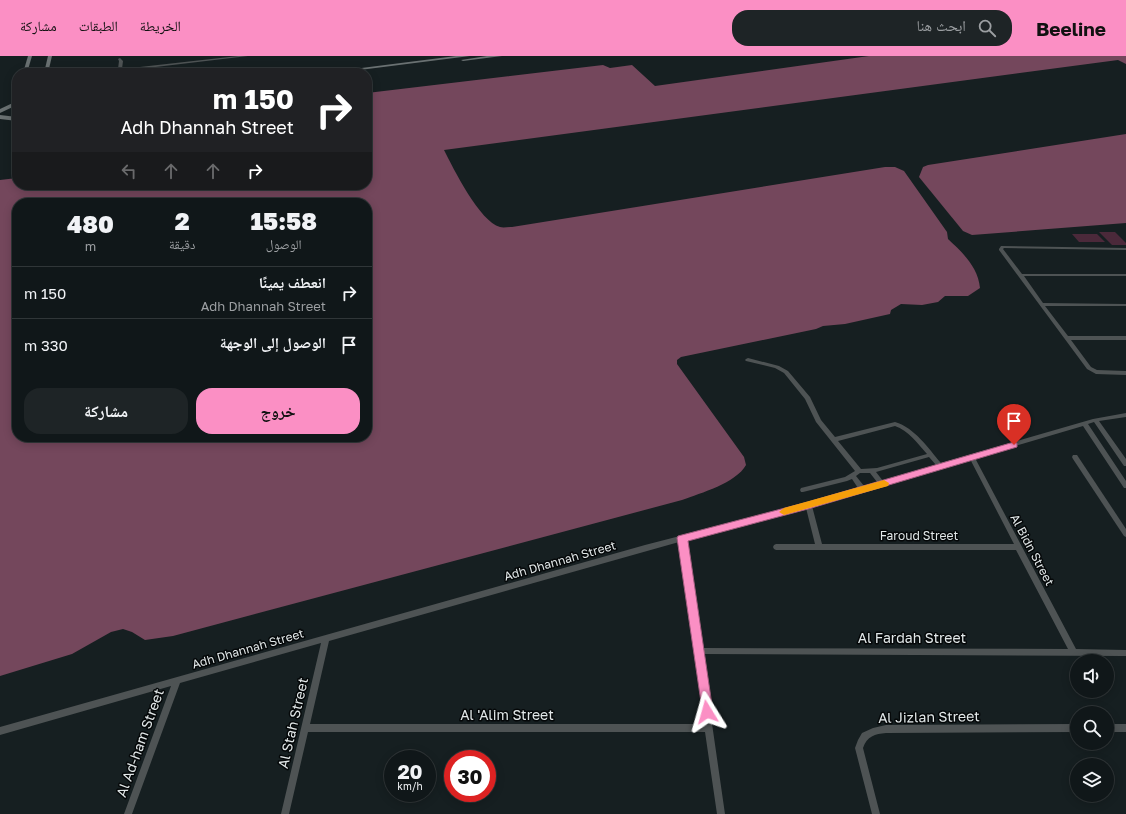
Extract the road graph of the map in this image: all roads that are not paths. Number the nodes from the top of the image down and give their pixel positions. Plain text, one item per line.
1 (30, 56) edge
2 (50, 56) edge
3 (124, 56) edge
4 (236, 56) edge
5 (246, 56) edge
6 (468, 56) edge
7 (500, 56) edge
8 (120, 57) edge
9 (232, 57) edge
10 (26, 68) edge
11 (47, 68) edge
12 (121, 68) edge
13 (121, 68) edge
14 (138, 68) edge
15 (366, 68) edge
16 (372, 71) edge
17 (12, 105) edge
18 (1, 110) edge
19 (0, 117) edge
20 (12, 118) edge
21 (1126, 249) edge
22 (1020, 275) junction
23 (1126, 275) edge
24 (1042, 304) junction
25 (1126, 304) edge
26 (1067, 338) junction
27 (1126, 338) edge
28 (748, 360) dead end
29 (1126, 373) edge
30 (1126, 415) edge
31 (1095, 420) junction
32 (1084, 424) junction
33 (834, 440) junction
34 (930, 455) junction
35 (1076, 456) dead end
36 (972, 458) junction
37 (1126, 464) edge
38 (941, 467) junction
39 (871, 470) junction
40 (859, 471) junction
41 (852, 475) junction
42 (882, 484) junction
43 (1126, 486) edge
44 (863, 489) junction
45 (803, 490) dead end
46 (808, 505) junction
47 (1126, 534) edge
48 (682, 538) junction
49 (776, 547) dead end
50 (820, 547) junction
51 (1018, 547) junction
52 (326, 639) junction
53 (698, 651) junction
54 (1073, 651) junction
55 (1126, 653) edge
56 (177, 681) junction
57 (305, 728) junction
58 (709, 728) junction
59 (1070, 728) edge
60 (1114, 728) edge
61 (1126, 728) edge
62 (0, 730) edge
63 (128, 814) edge
64 (285, 814) edge
65 (721, 814) edge
66 (876, 814) edge

1 - 10 street
2 - 11 street
3 - 12 street
4 - 9 street
5 - 9 street
6 - 15 street
7 - 16 street
8 - 13 street
9 - 14 street
17 - 18 street
19 - 20 street
21 - 22 street
22 - 23 street
22 - 24 street
24 - 25 street
24 - 26 street
26 - 27 street
26 - 29 street
28 - 33 street
30 - 31 street, Adh Dhannah Street
31 - 32 street, Adh Dhannah Street
31 - 37 street
32 - 36 street, Adh Dhannah Street
32 - 43 street
33 - 34 street
33 - 40 street
34 - 38 street
34 - 39 street
35 - 47 street
36 - 38 street, Adh Dhannah Street
36 - 51 street, Al Bidn Street
38 - 42 street, Adh Dhannah Street
39 - 40 street
39 - 42 street
40 - 41 street
41 - 44 street
41 - 45 street
42 - 44 street, Adh Dhannah Street
44 - 46 street, Adh Dhannah Street
46 - 48 street, Adh Dhannah Street
46 - 50 street
48 - 52 street, Adh Dhannah Street
48 - 53 street
49 - 50 street, Faroud Street
50 - 51 street, Faroud Street
51 - 54 street, Al Bidn Street
52 - 56 street, Adh Dhannah Street
52 - 57 street, Al Stah Street
53 - 54 street, Al Fardah Street
53 - 58 street
54 - 55 street, Al Fardah Street
56 - 62 street, Adh Dhannah Street
56 - 63 street, Al Ad-ham Street
57 - 58 street, Al 'Alim Street
57 - 64 street, Al Stah Street
58 - 65 street
59 - 66 street, Al Jizlan Street
60 - 61 street

